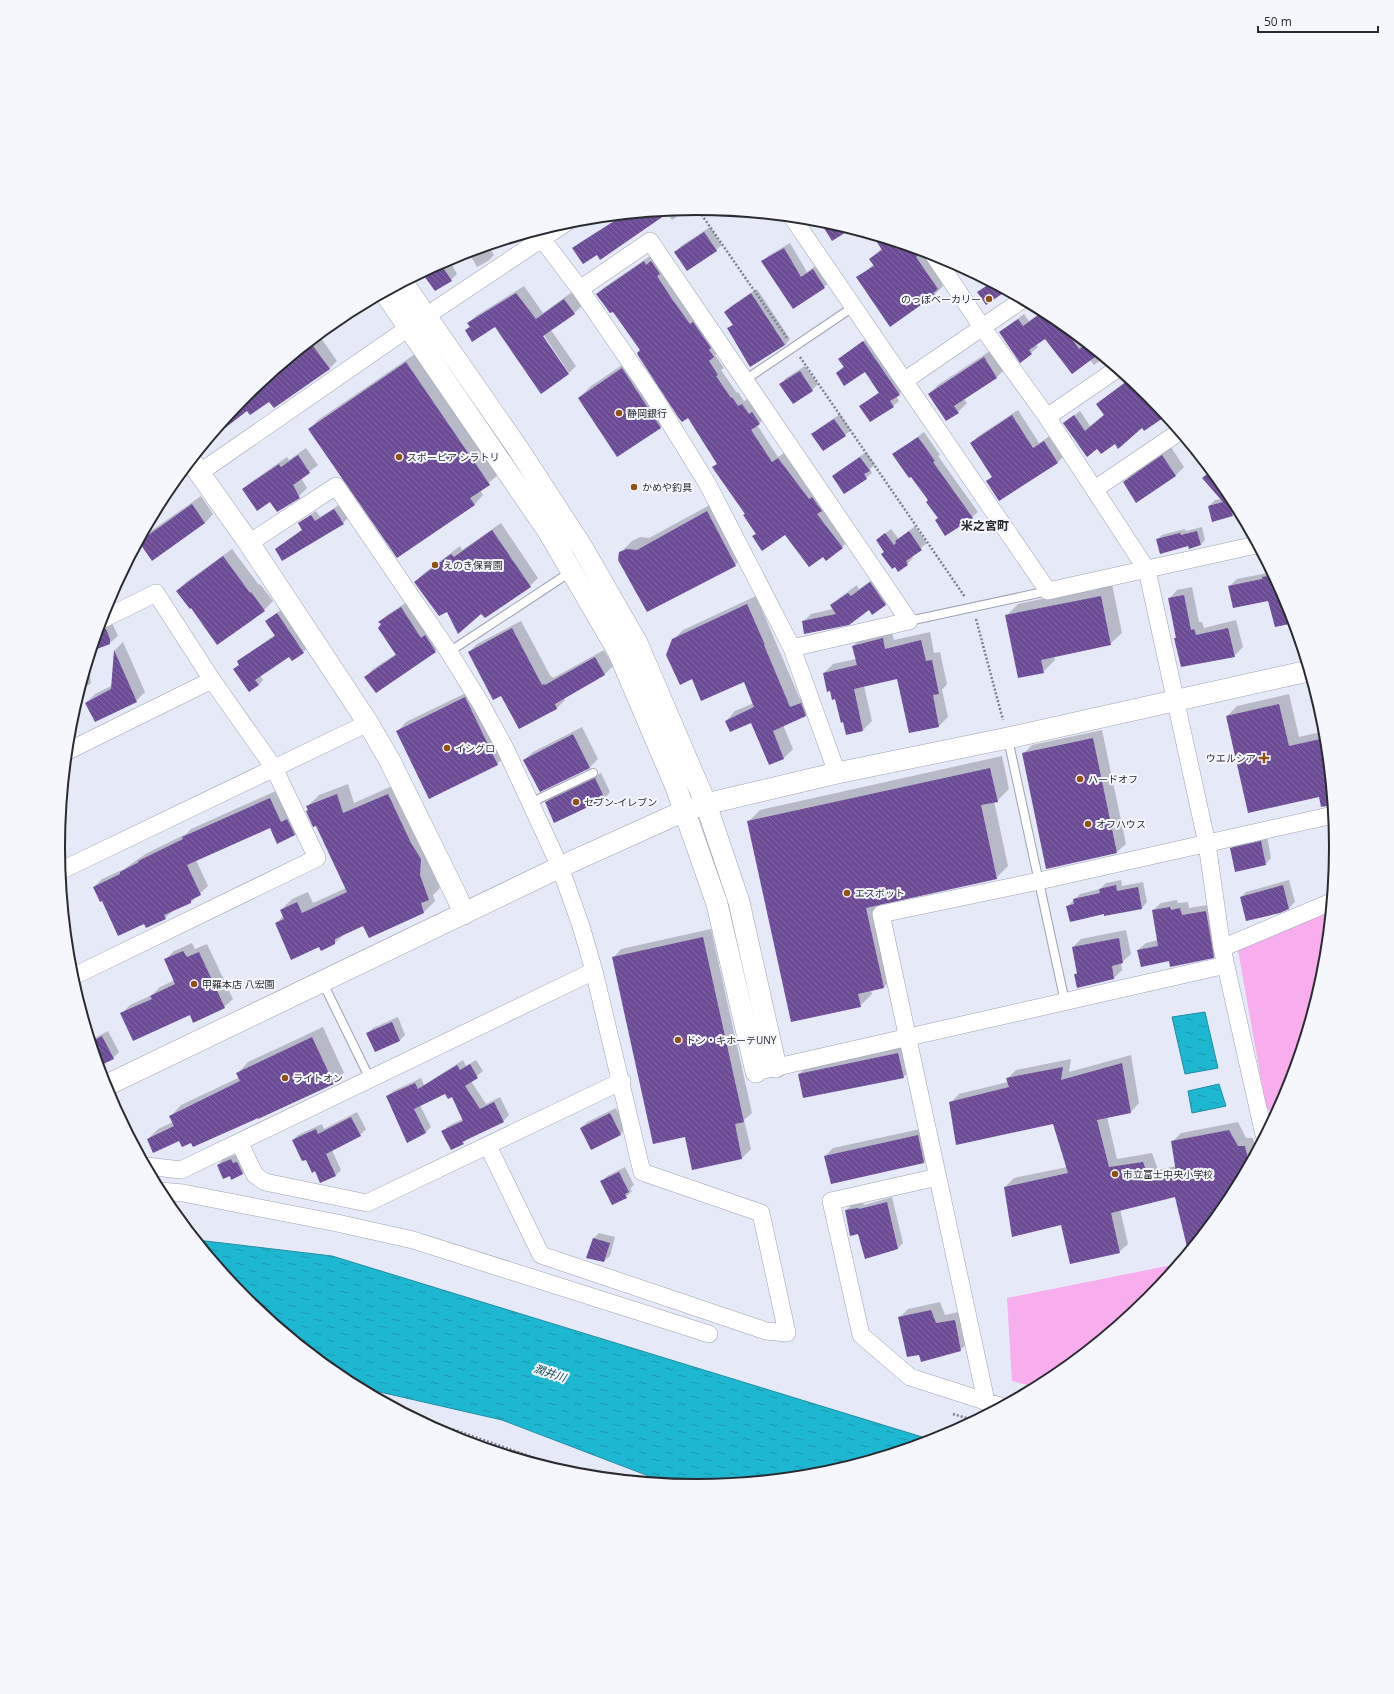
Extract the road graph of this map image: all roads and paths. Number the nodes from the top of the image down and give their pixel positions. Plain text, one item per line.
1 (702, 215) edge
2 (796, 223) edge
3 (550, 233) edge
4 (542, 238) junction
5 (939, 263) edge
6 (405, 287) edge
7 (580, 289) junction
8 (387, 296) edge
9 (1018, 303) edge
10 (853, 306) junction
11 (426, 316) junction
12 (409, 327) junction
13 (982, 327) junction
14 (793, 348) junction
15 (1113, 371) edge
16 (745, 380) junction
17 (904, 381) junction
18 (1047, 417) junction
19 (1176, 434) edge
20 (195, 467) edge
21 (1095, 489) junction
22 (249, 543) junction
23 (1252, 546) edge
24 (573, 570) junction
25 (1147, 570) junction
26 (1048, 591) junction
27 (973, 608) junction
28 (109, 616) edge
29 (909, 621) junction
30 (792, 648) junction
31 (449, 652) junction
32 (1304, 672) edge
33 (212, 680) junction
34 (1176, 700) junction
35 (368, 723) junction
36 (1008, 738) junction
37 (73, 748) edge
38 (274, 768) junction
39 (593, 773) dead end
40 (837, 773) junction
41 (530, 803) junction
42 (706, 804) junction
43 (684, 811) junction
44 (1328, 816) edge
45 (1207, 844) junction
46 (560, 867) junction
47 (66, 868) edge
48 (1039, 881) junction
49 (1326, 903) edge
50 (464, 914) junction
51 (1222, 948) junction
52 (1226, 965) junction
53 (594, 972) junction
54 (78, 974) edge
55 (321, 981) junction
56 (1065, 1002) junction
57 (907, 1038) junction
58 (776, 1067) junction
59 (756, 1072) joint
60 (370, 1079) junction
61 (622, 1081) junction
62 (111, 1083) edge
63 (1263, 1129) edge
64 (239, 1142) junction
65 (488, 1146) junction
66 (152, 1167) edge
67 (938, 1177) junction
68 (168, 1192) edge
69 (709, 1334) dead end
70 (993, 1404) edge
71 (953, 1414) dead end
72 (967, 1418) edge
73 (449, 1428) edge
74 (455, 1430) joint
75 (523, 1454) edge

1 - 14 path
2 - 10 street
3 - 4 street
4 - 7 street
4 - 11 street
5 - 13 street
6 - 11 street
7 - 16 street
7 - 30 street
8 - 12 street
9 - 13 street
10 - 14 lane
10 - 17 street
11 - 12 street
11 - 42 street
12 - 20 street
12 - 24 street
13 - 17 street
13 - 18 street
14 - 16 lane
14 - 27 path
15 - 18 street
16 - 29 street
17 - 26 street
18 - 21 street
19 - 21 street
20 - 22 street
21 - 25 street
22 - 31 street
22 - 35 street
23 - 25 street
24 - 31 lane
24 - 43 street
25 - 26 street
25 - 34 street
26 - 27 lane
27 - 29 lane
27 - 36 path
28 - 33 street
29 - 30 street
30 - 40 street
31 - 41 street
32 - 34 street
33 - 37 street
33 - 38 street
34 - 36 street
34 - 45 street
35 - 38 street
35 - 50 street
36 - 40 street
36 - 48 lane
38 - 47 street
38 - 54 street
39 - 41 lane
40 - 42 street
41 - 46 street
42 - 43 street
42 - 58 street
43 - 46 street
43 - 59 street
44 - 45 street
45 - 48 street
45 - 51 street
46 - 50 street
46 - 53 street
48 - 56 lane
48 - 57 street
49 - 51 street
50 - 55 street
51 - 52 street
52 - 56 street
52 - 63 street
53 - 60 street
53 - 61 street
55 - 60 lane
55 - 62 street
56 - 57 street
57 - 58 street
57 - 67 street
58 - 59 street
60 - 64 street
61 - 65 street
61 - 65 street
64 - 65 street
64 - 66 street
67 - 70 street
67 - 70 street
68 - 69 street
71 - 72 path
73 - 74 path
74 - 75 path

